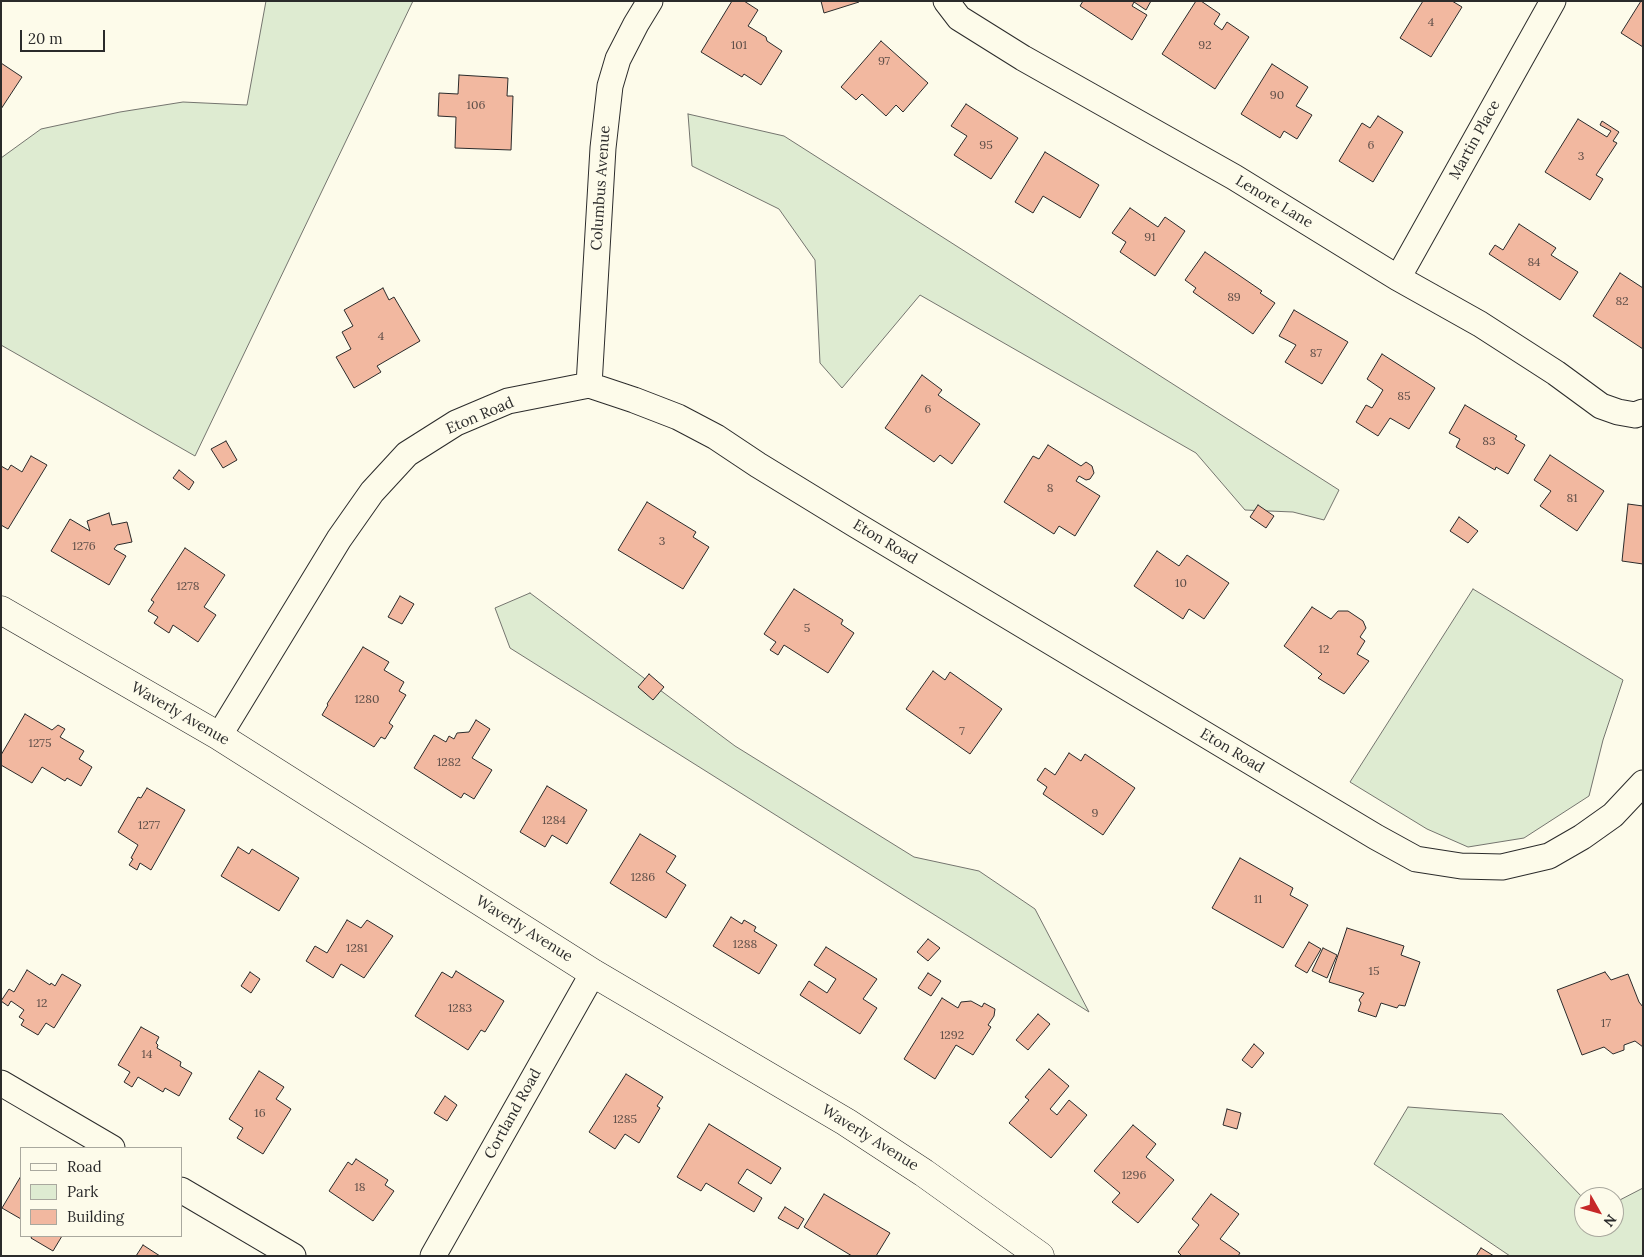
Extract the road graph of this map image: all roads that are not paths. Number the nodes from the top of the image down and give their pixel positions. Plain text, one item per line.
1 (650, 1) edge
2 (946, 1) edge
3 (1552, 1) edge
4 (1398, 278) junction
5 (588, 385) junction
6 (1643, 412) edge
7 (1, 610) edge
8 (219, 736) junction
9 (1643, 783) edge
10 (593, 973) junction
11 (1, 1083) edge
12 (110, 1147) edge
13 (182, 1191) edge
14 (293, 1256) edge
15 (434, 1256) edge
16 (1040, 1256) edge

1 - 5 street, Columbus Avenue
2 - 4 street, Lenore Lane
3 - 4 street, Martin Place
4 - 6 street, Lenore Lane
5 - 8 street, Eton Road
5 - 9 street, Eton Road
7 - 8 street, Waverly Avenue
8 - 10 street, Waverly Avenue
10 - 15 street, Cortland Road
10 - 16 street, Waverly Avenue
11 - 12 street
13 - 14 street

